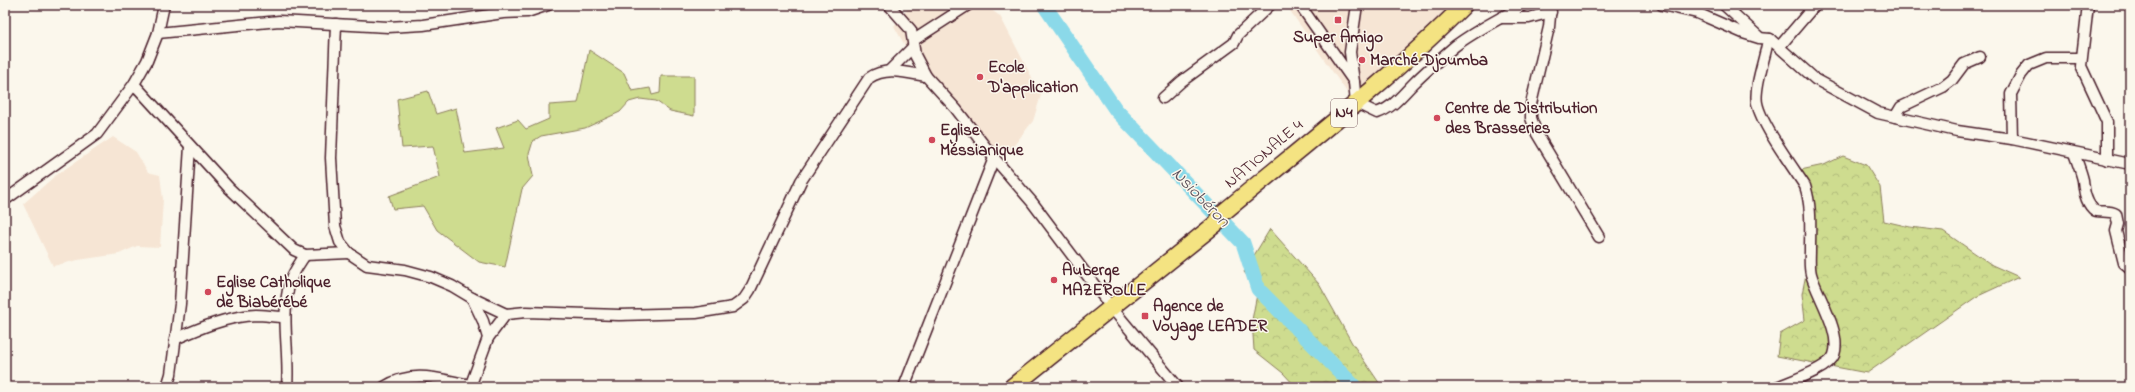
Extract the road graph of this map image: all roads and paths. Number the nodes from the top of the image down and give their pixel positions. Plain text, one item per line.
1 (164, 5) edge
2 (548, 5) edge
3 (889, 5) edge
4 (968, 5) edge
5 (1270, 5) edge
6 (1300, 5) edge
7 (1357, 5) edge
8 (1464, 5) edge
9 (1523, 5) edge
10 (1662, 5) edge
11 (1724, 5) edge
12 (1815, 5) edge
13 (2088, 5) edge
14 (1551, 9) edge
15 (1501, 18) junction
16 (336, 24) junction
17 (158, 33) junction
18 (1759, 38) junction
19 (1770, 39) junction
20 (914, 44) junction
21 (1780, 46) junction
22 (1980, 56) dead end
23 (2080, 58) junction
24 (890, 70) junction
25 (926, 76) junction
26 (1354, 82) junction
27 (134, 84) junction
28 (1163, 98) dead end
29 (1356, 103) junction
30 (1895, 117) junction
31 (2012, 139) junction
32 (190, 146) junction
33 (2074, 154) junction
34 (994, 158) junction
35 (2106, 160) junction
36 (2130, 164) edge
37 (5, 200) edge
38 (1599, 237) dead end
39 (348, 253) junction
40 (305, 255) junction
41 (2128, 265) edge
42 (472, 298) junction
43 (1111, 307) junction
44 (506, 314) junction
45 (284, 317) junction
46 (488, 338) junction
47 (175, 339) junction
48 (470, 386) edge
49 (167, 387) edge
50 (287, 387) edge
51 (384, 387) edge
52 (904, 387) edge
53 (1012, 387) edge
54 (1178, 387) edge
55 (1777, 387) edge

1 - 17 street
2 - 16 street
3 - 20 street
4 - 20 street
5 - 28 street
6 - 26 street
7 - 26 street
8 - 29 highway, NATIONALE 4 / N4
9 - 15 street
10 - 18 street
11 - 18 street
12 - 21 street
13 - 23 street
14 - 15 street
14 - 38 street
15 - 29 street
16 - 17 street
16 - 39 street
17 - 27 street
18 - 19 street
19 - 21 street
19 - 55 street
20 - 24 street
20 - 25 street
21 - 30 street
22 - 30 street
23 - 31 street
23 - 35 street
24 - 25 street
24 - 44 street
25 - 34 street
26 - 29 street
27 - 32 street
27 - 37 street
29 - 43 highway, NATIONALE 4 / N4
30 - 31 street
31 - 33 street
32 - 40 street
32 - 47 street
33 - 35 street
33 - 41 street
34 - 43 street
34 - 52 street
35 - 36 street
39 - 40 street
39 - 42 street
40 - 45 street
42 - 44 street
42 - 46 street
43 - 53 highway, NATIONALE 4 / N4
43 - 54 street
44 - 46 street
45 - 47 street
45 - 50 street
46 - 48 street
47 - 49 street
48 - 51 street

